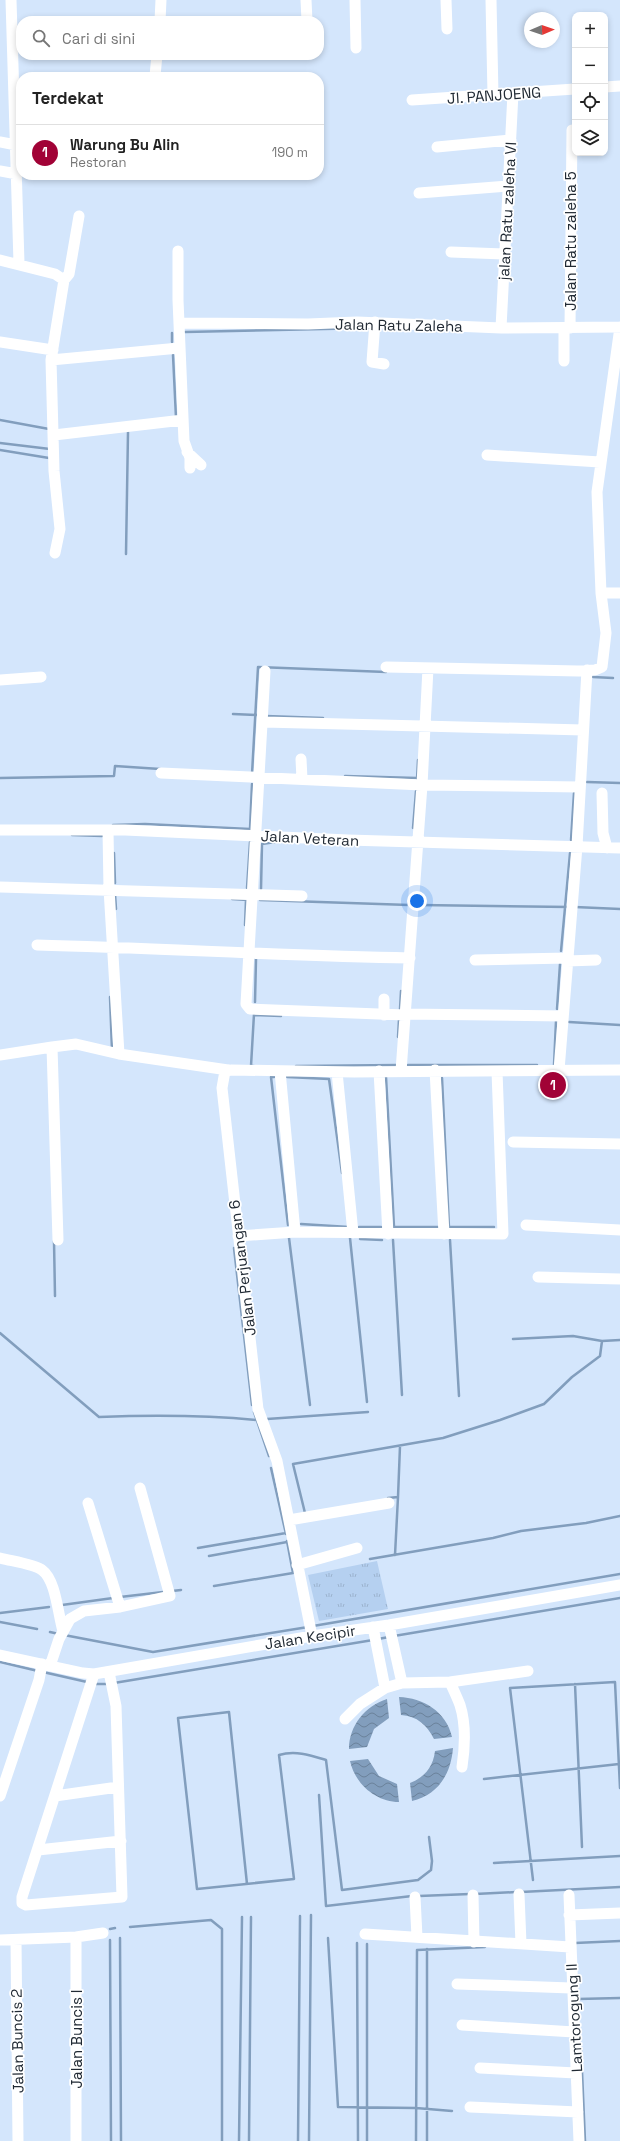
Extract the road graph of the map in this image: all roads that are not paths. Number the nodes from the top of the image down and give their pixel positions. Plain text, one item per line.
1 (11, 0) edge
2 (161, 0) edge
3 (306, 0) edge
4 (355, 0) edge
5 (446, 0) edge
6 (490, 0) edge
7 (160, 16) edge
8 (307, 16) edge
9 (447, 29) dead end
10 (356, 48) dead end
11 (157, 60) edge
12 (155, 72) edge
13 (620, 86) edge
14 (608, 87) edge
15 (572, 89) edge
16 (513, 93) junction
17 (493, 95) junction
18 (412, 100) dead end
19 (572, 130) dead end
20 (511, 140) junction
21 (0, 142) edge
22 (16, 145) joint
23 (437, 147) dead end
24 (0, 171) edge
25 (16, 174) edge
26 (17, 180) edge
27 (508, 186) junction
28 (419, 193) dead end
29 (79, 216) dead end
30 (178, 251) dead end
31 (451, 252) dead end
32 (504, 254) junction
33 (0, 260) edge
34 (19, 264) junction
35 (64, 280) junction
36 (375, 322) junction
37 (179, 323) junction
38 (620, 327) edge
39 (501, 328) junction
40 (567, 328) junction
41 (0, 342) edge
42 (180, 348) junction
43 (52, 355) junction
44 (564, 361) dead end
45 (384, 364) dead end
46 (184, 420) junction
47 (54, 435) junction
48 (187, 451) junction
49 (487, 455) dead end
50 (600, 462) junction
51 (201, 465) dead end
52 (190, 468) dead end
53 (55, 552) dead end
54 (601, 593) junction
55 (620, 593) edge
56 (386, 667) dead end
57 (428, 668) junction
58 (587, 670) junction
59 (266, 671) dead end
60 (41, 677) dead end
61 (0, 680) edge
62 (264, 722) junction
63 (425, 726) junction
64 (583, 730) junction
65 (301, 759) dead end
66 (161, 773) dead end
67 (258, 778) junction
68 (302, 779) junction
69 (422, 785) junction
70 (580, 787) junction
71 (602, 794) dead end
72 (0, 830) edge
73 (108, 830) junction
74 (256, 836) junction
75 (418, 842) junction
76 (577, 846) junction
77 (608, 848) junction
78 (620, 848) edge
79 (0, 887) edge
80 (109, 889) junction
81 (254, 895) junction
82 (302, 896) dead end
83 (37, 944) dead end
84 (112, 946) junction
85 (250, 952) junction
86 (410, 958) junction
87 (567, 959) junction
88 (475, 960) dead end
89 (596, 960) dead end
90 (384, 999) dead end
91 (405, 1014) junction
92 (384, 1015) junction
93 (563, 1016) junction
94 (52, 1047) junction
95 (119, 1054) junction
96 (0, 1055) edge
97 (435, 1070) junction
98 (497, 1070) junction
99 (559, 1070) junction
100 (620, 1070) edge
101 (280, 1071) junction
102 (379, 1071) junction
103 (401, 1071) junction
104 (226, 1072) junction
105 (336, 1072) junction
106 (513, 1142) dead end
107 (620, 1144) edge
108 (526, 1225) dead end
109 (620, 1230) edge
110 (295, 1232) junction
111 (354, 1233) junction
112 (388, 1234) junction
113 (444, 1234) junction
114 (238, 1236) junction
115 (58, 1240) dead end
116 (538, 1277) dead end
117 (620, 1279) edge
118 (140, 1488) dead end
119 (88, 1503) dead end
120 (389, 1503) dead end
121 (289, 1520) junction
122 (356, 1548) dead end
123 (0, 1558) edge
124 (297, 1565) junction
125 (620, 1585) edge
126 (120, 1607) junction
127 (389, 1625) junction
128 (373, 1627) junction
129 (311, 1628) junction
130 (63, 1631) junction
131 (0, 1655) edge
132 (43, 1670) junction
133 (528, 1671) dead end
134 (111, 1679) junction
135 (92, 1680) junction
136 (450, 1682) junction
137 (402, 1683) junction
138 (385, 1688) junction
139 (345, 1719) dead end
140 (462, 1767) dead end
141 (118, 1787) junction
142 (0, 1796) edge
143 (55, 1796) junction
144 (121, 1841) junction
145 (38, 1850) junction
146 (519, 1894) dead end
147 (473, 1895) dead end
148 (569, 1895) dead end
149 (415, 1897) dead end
150 (620, 1913) edge
151 (569, 1915) junction
152 (103, 1933) dead end
153 (365, 1934) dead end
154 (76, 1937) junction
155 (417, 1937) junction
156 (0, 1940) edge
157 (16, 1940) junction
158 (474, 1942) junction
159 (521, 1944) junction
160 (570, 1947) junction
161 (457, 1984) dead end
162 (571, 1988) junction
163 (462, 2025) dead end
164 (574, 2032) junction
165 (480, 2068) dead end
166 (576, 2073) junction
167 (470, 2107) dead end
168 (578, 2112) junction
169 (18, 2141) edge
170 (76, 2141) edge
171 (579, 2141) edge

1 - 22 street
2 - 7 street
3 - 8 street
4 - 10 street
5 - 9 street
6 - 17 street
11 - 12 street
13 - 14 street
15 - 16 street, Jl. PANJOENG
16 - 17 street, Jl. PANJOENG
16 - 20 street, jalan Ratu zaleha VI
17 - 18 street, Jl. PANJOENG
19 - 40 street, Jalan Ratu zaleha 5
20 - 23 street
20 - 27 street, jalan Ratu zaleha VI
21 - 22 street
24 - 25 street
26 - 34 street
27 - 28 street
27 - 32 street, jalan Ratu zaleha VI
29 - 35 street
30 - 37 street
31 - 32 street
32 - 39 street, jalan Ratu zaleha VI
33 - 34 street
34 - 35 street
35 - 43 street
36 - 37 street, Jalan Ratu Zaleha
36 - 39 street, Jalan Ratu Zaleha
36 - 45 street
37 - 42 street
38 - 40 street, Jalan Ratu Zaleha
38 - 50 street
39 - 40 street, Jalan Ratu Zaleha
40 - 44 street, Jalan Ratu zaleha 5
41 - 43 street
42 - 43 street
42 - 46 street
43 - 47 street
46 - 47 street
46 - 48 street
47 - 53 street
48 - 51 street
48 - 52 street
49 - 50 street
50 - 54 street
54 - 55 street
54 - 58 street
56 - 57 street
57 - 58 street
57 - 63 street
58 - 64 street
59 - 62 street
60 - 61 street
62 - 63 street
62 - 67 street
63 - 64 street
63 - 69 street
64 - 70 street
65 - 68 street
66 - 67 street
67 - 68 street
67 - 74 street
68 - 69 street
69 - 70 street
69 - 75 street
70 - 76 street
71 - 77 street
72 - 73 street, Jalan Veteran
73 - 74 street, Jalan Veteran
73 - 80 street
74 - 75 street, Jalan Veteran
74 - 81 street
75 - 76 street, Jalan Veteran
75 - 86 street
76 - 77 street, Jalan Veteran
76 - 87 street
77 - 78 street, Jalan Veteran
79 - 80 street
80 - 81 street
80 - 84 street
81 - 82 street
81 - 85 street
83 - 84 street
84 - 85 street
84 - 95 street
85 - 86 street
85 - 92 street
86 - 91 street
87 - 88 street
87 - 89 street
87 - 93 street
90 - 92 street
91 - 92 street
91 - 93 street
91 - 103 street
93 - 99 street
94 - 95 street
94 - 96 street
94 - 115 street
95 - 104 street
97 - 98 street
97 - 103 street
97 - 113 street
98 - 99 street
98 - 113 street
99 - 100 street
101 - 104 street
101 - 105 street
101 - 110 street
102 - 103 street
102 - 105 street
102 - 112 street
104 - 114 street, Jalan Perjuangan 6
105 - 111 street
106 - 107 street
108 - 109 street
110 - 111 street
110 - 114 street
111 - 112 street
112 - 113 street
114 - 121 street, Jalan Perjuangan 6
116 - 117 street
118 - 126 street
119 - 126 street
120 - 121 street
121 - 124 street, Jalan Perjuangan 6
122 - 124 street
123 - 130 street
124 - 129 street, Jalan Perjuangan 6
125 - 127 street, Jalan Kecipir
126 - 130 street
127 - 128 street, Jalan Kecipir
127 - 137 street
128 - 129 street, Jalan Kecipir
128 - 138 street
129 - 134 street, Jalan Kecipir
130 - 132 street
131 - 132 street, Jalan Kecipir
132 - 135 street, Jalan Kecipir
132 - 142 street
133 - 136 street
134 - 135 street, Jalan Kecipir
134 - 141 street
135 - 143 street
136 - 137 street
136 - 140 street
137 - 138 street
138 - 139 street
141 - 143 street
141 - 144 street
143 - 145 street
144 - 145 street
144 - 145 street
146 - 159 street
147 - 158 street
148 - 151 street, Lamtorogung II
149 - 155 street
150 - 151 street
151 - 160 street, Lamtorogung II
152 - 154 street
153 - 155 street
154 - 157 street
154 - 170 street, Jalan Buncis I
155 - 158 street
156 - 157 street
157 - 169 street, Jalan Buncis 2
158 - 159 street
159 - 160 street
160 - 162 street, Lamtorogung II
161 - 162 street
162 - 164 street, Lamtorogung II
163 - 164 street
164 - 166 street, Lamtorogung II
165 - 166 street
166 - 168 street, Lamtorogung II
167 - 168 street
168 - 171 street, Lamtorogung II

